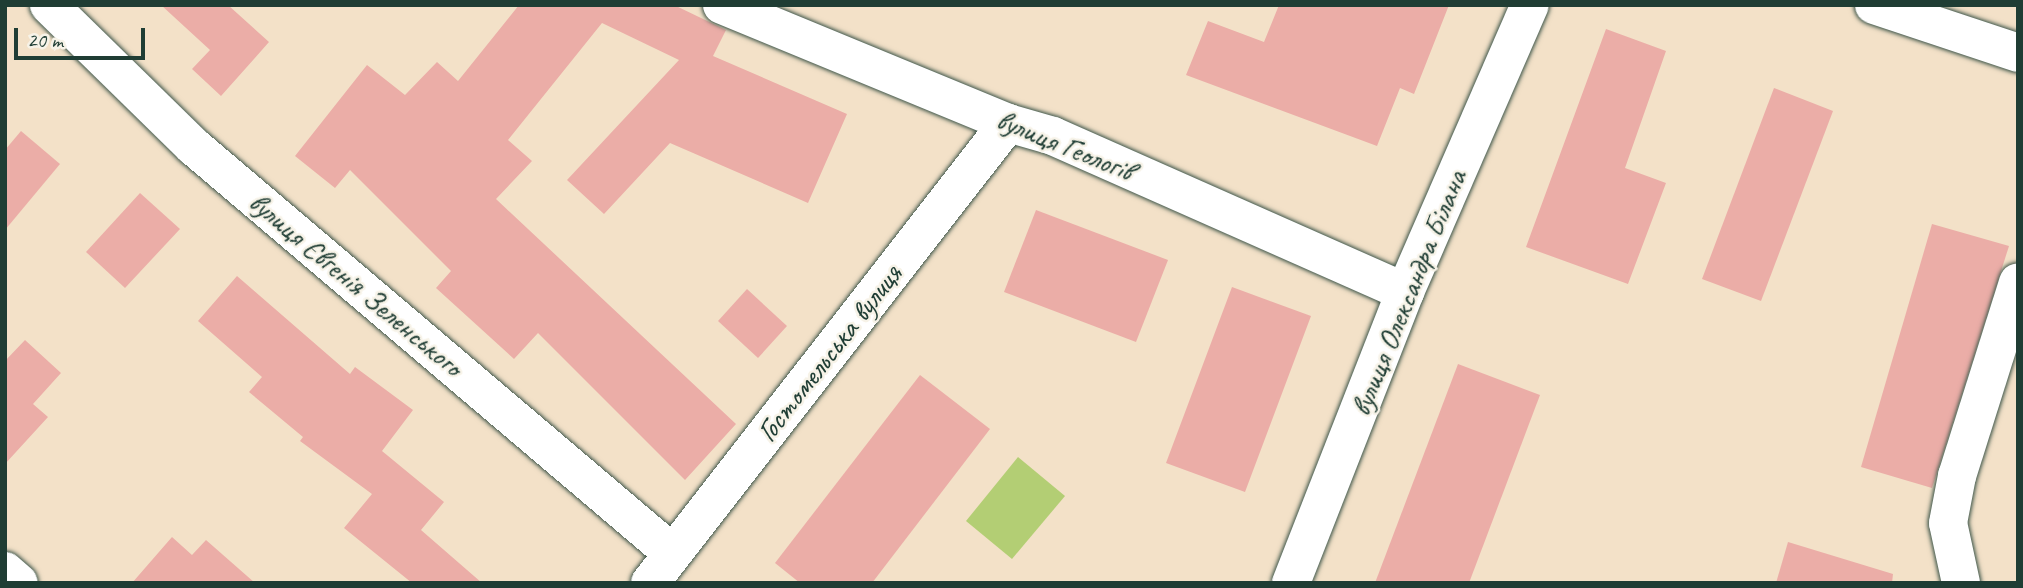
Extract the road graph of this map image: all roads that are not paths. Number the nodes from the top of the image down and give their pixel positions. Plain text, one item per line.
1 (49, 5) edge
2 (723, 5) edge
3 (1530, 5) edge
4 (1874, 5) edge
5 (2018, 54) edge
6 (1008, 123) junction
7 (2018, 282) edge
8 (1405, 292) junction
9 (672, 553) junction
10 (5, 571) edge
11 (19, 583) edge
12 (650, 583) edge
13 (1292, 583) edge
14 (1961, 583) edge

1 - 9 street, вулиця Євгенія Зеленського
2 - 6 street, вулиця Геологів
3 - 8 street, вулиця Олександра Білана
4 - 5 street
6 - 8 street, вулиця Геологів
6 - 9 street, Гостомельська вулиця
7 - 14 street
8 - 13 street, вулиця Олександра Білана
9 - 12 street, Гостомельська вулиця
10 - 11 street

